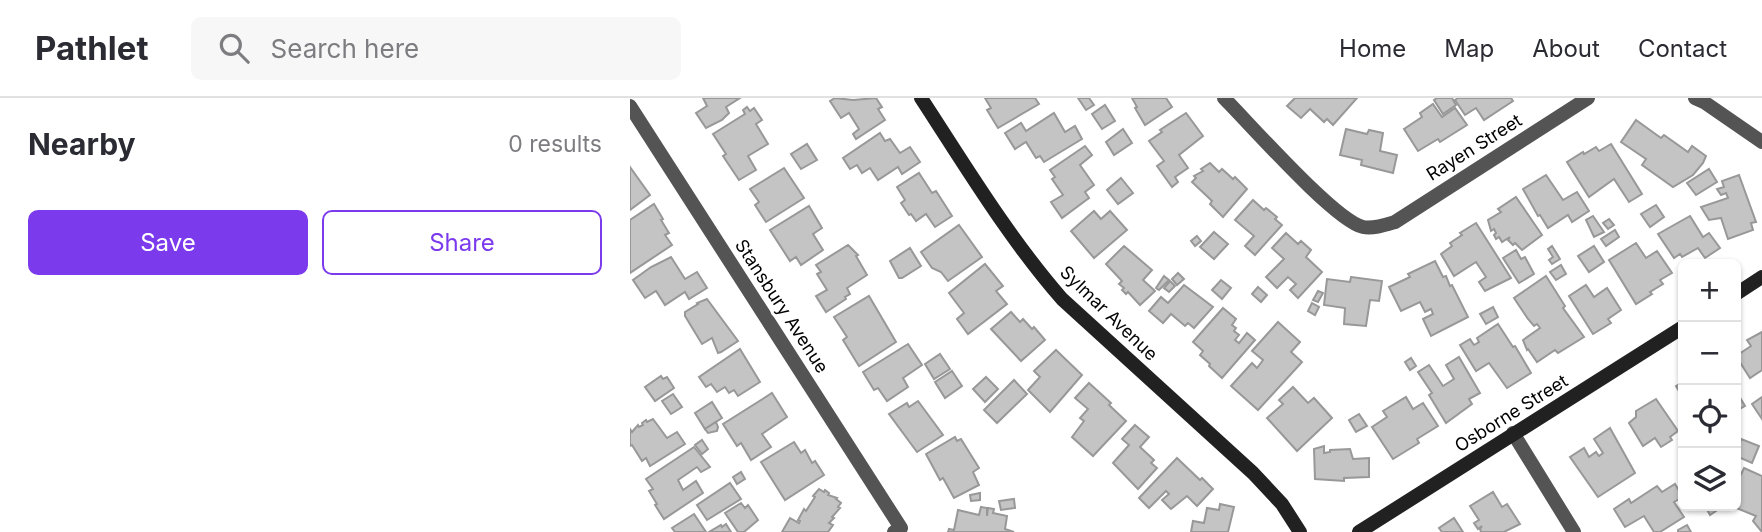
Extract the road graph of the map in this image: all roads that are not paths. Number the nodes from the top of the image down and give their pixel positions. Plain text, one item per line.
1 (920, 98) edge
2 (1224, 98) edge
3 (1588, 98) edge
4 (1695, 98) edge
5 (630, 106) edge
6 (1762, 142) edge
7 (1762, 277) edge
8 (1741, 290) edge
9 (1678, 330) edge
10 (1513, 433) junction
11 (898, 530) edge
12 (1300, 532) edge
13 (1359, 532) edge
14 (1574, 532) edge

1 - 12 street, Sylmar Avenue
2 - 3 street, Rayen Street
4 - 6 street
5 - 11 street, Stansbury Avenue
7 - 8 street
9 - 10 street, Osborne Street
10 - 13 street, Osborne Street
10 - 14 street

